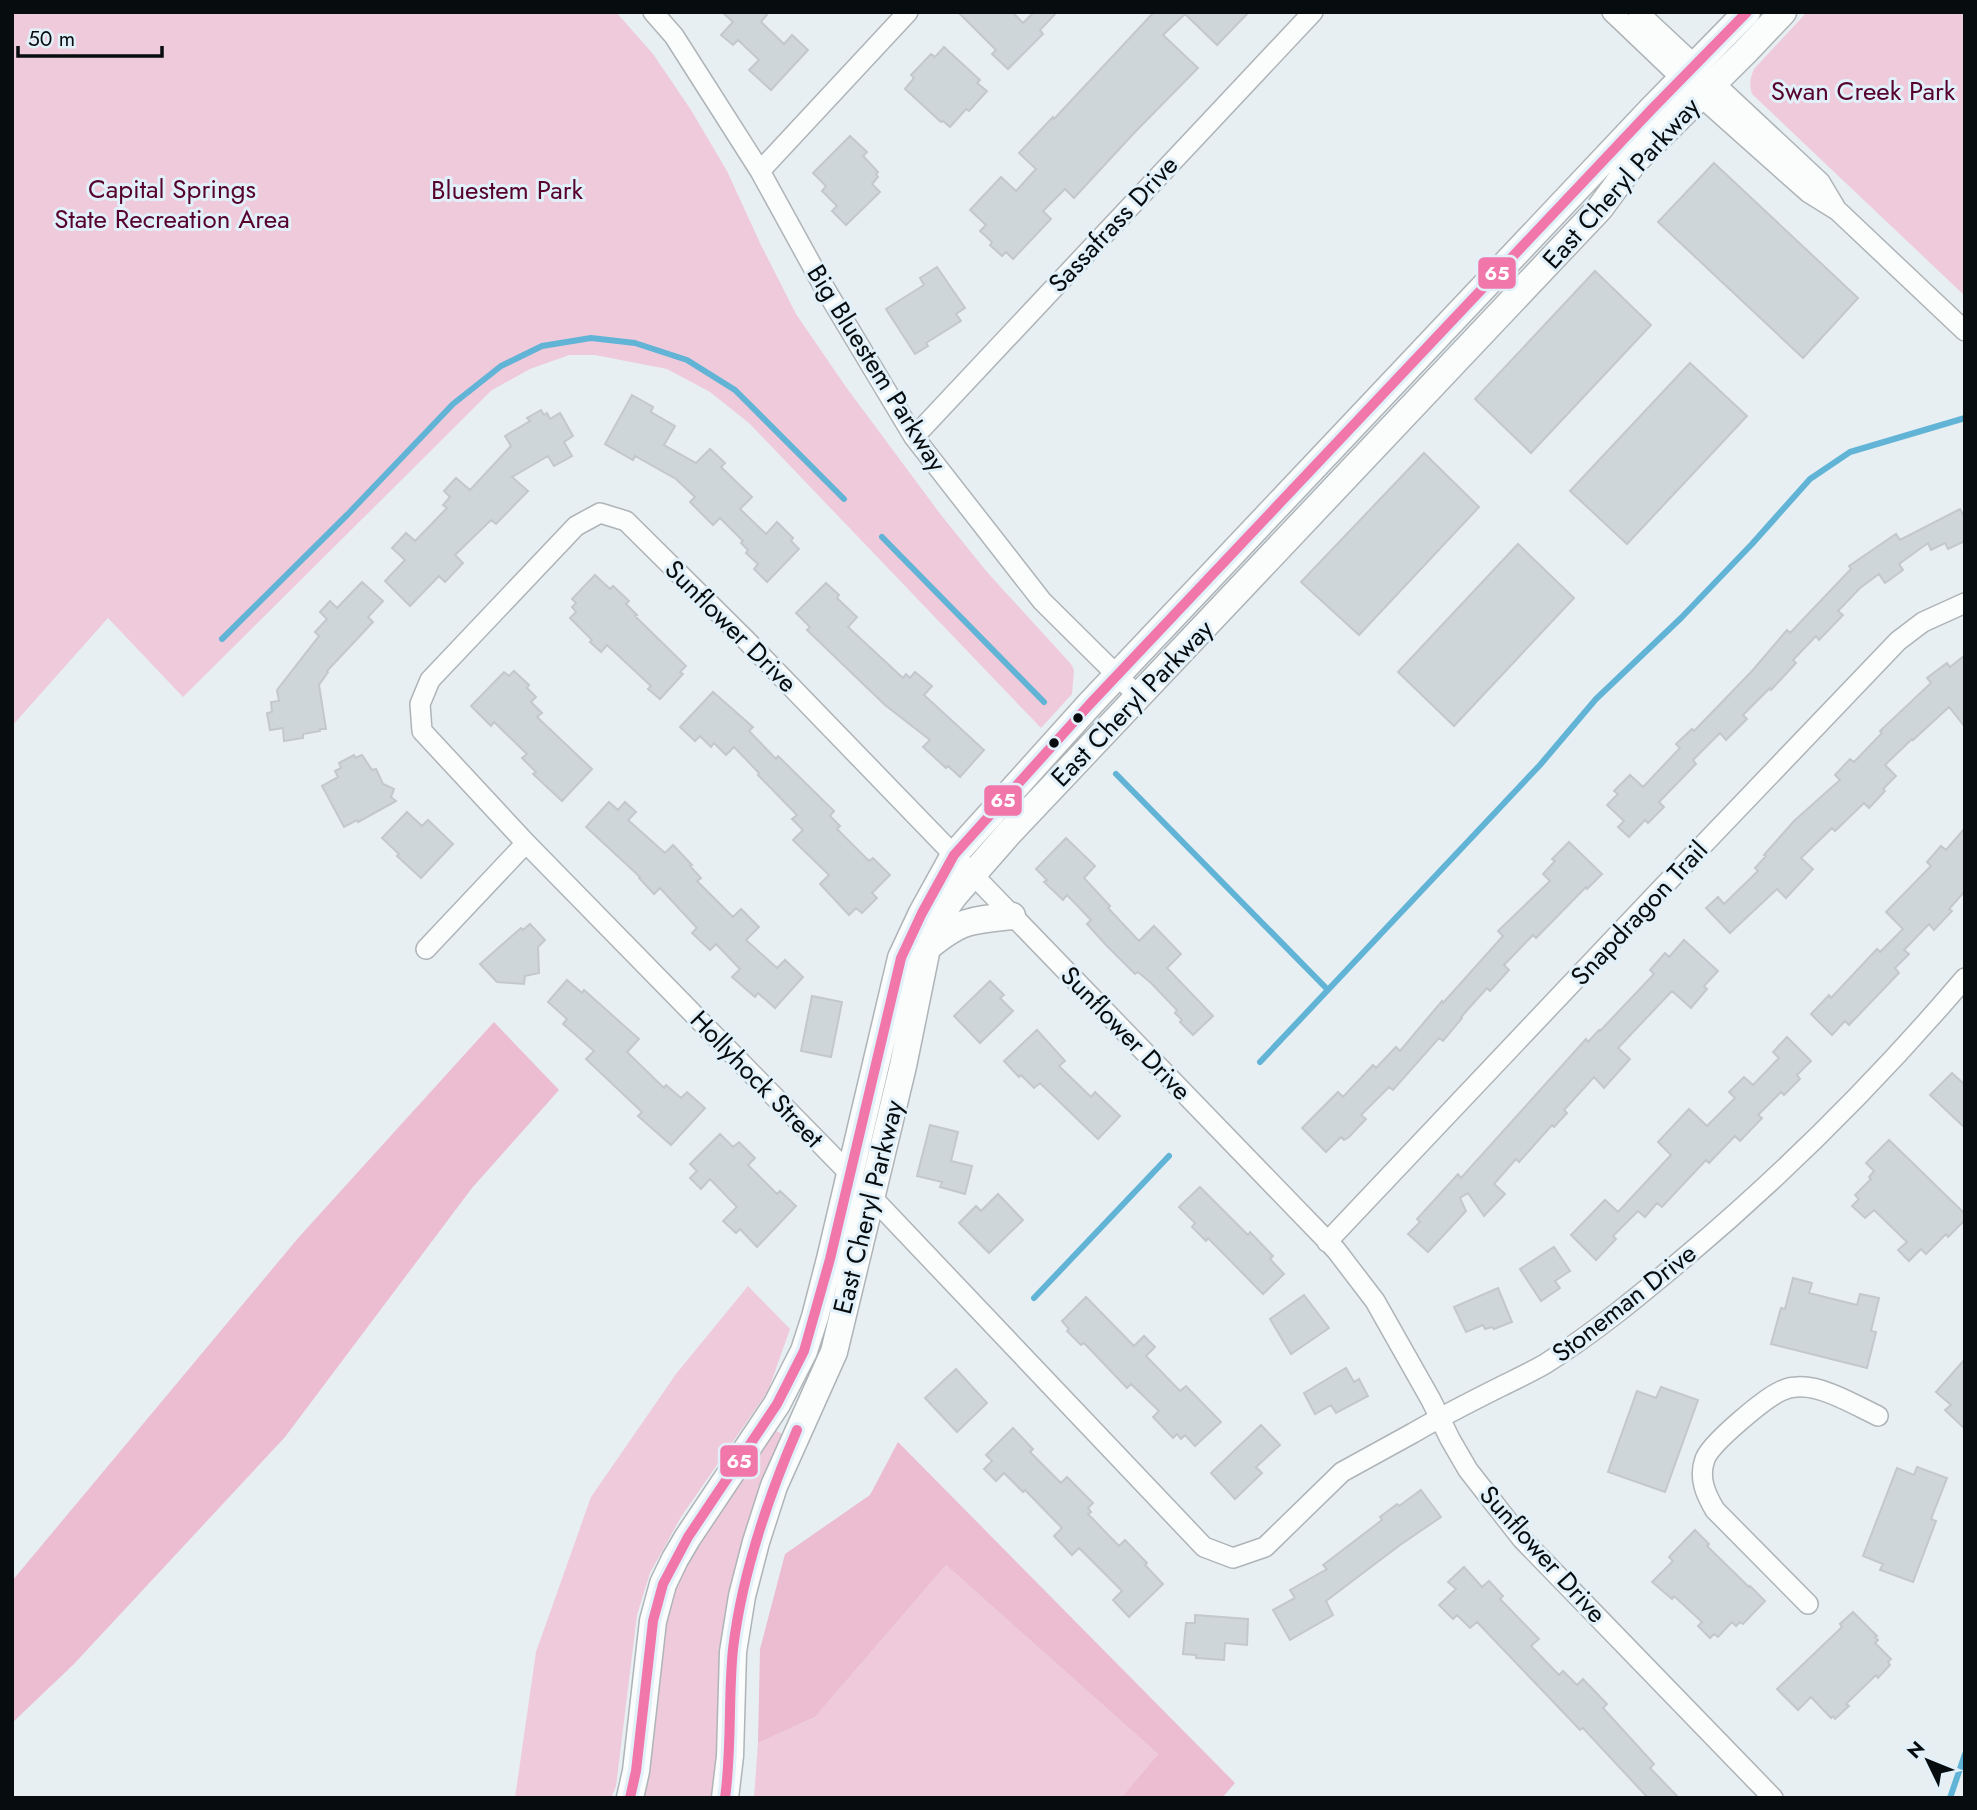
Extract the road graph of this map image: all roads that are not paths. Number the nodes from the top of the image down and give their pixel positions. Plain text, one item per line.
1 (653, 12) edge
2 (908, 12) edge
3 (1313, 12) edge
4 (1612, 12) edge
5 (1638, 12) edge
6 (1747, 12) edge
7 (1783, 12) edge
8 (1698, 81) junction
9 (760, 170) junction
10 (1965, 331) edge
11 (914, 437) junction
12 (1965, 603) edge
13 (1117, 677) junction
14 (1138, 696) junction
15 (420, 704) joint
16 (526, 843) junction
17 (963, 865) junction
18 (1012, 916) junction
19 (927, 948) junction
20 (426, 949) dead end
21 (1965, 978) edge
22 (849, 1173) junction
23 (871, 1197) junction
24 (1328, 1242) junction
25 (1878, 1416) dead end
26 (1439, 1418) junction
27 (1233, 1558) joint
28 (1808, 1604) dead end
29 (630, 1798) edge
30 (725, 1798) edge
31 (1773, 1798) edge

1 - 9 street, Big Bluestem Parkway
2 - 9 street
3 - 11 street, Sassafrass Drive
4 - 8 street
5 - 8 street
6 - 8 street, East Cheryl Parkway
7 - 8 street, East Cheryl Parkway
8 - 10 street
8 - 13 street, East Cheryl Parkway
8 - 14 street, East Cheryl Parkway
9 - 11 street, Big Bluestem Parkway
11 - 13 street, Big Bluestem Parkway
12 - 24 street, Snapdragon Trail
13 - 14 street, Big Bluestem Parkway
13 - 17 street, East Cheryl Parkway
14 - 17 street, East Cheryl Parkway
15 - 16 street, Hollyhock Street
15 - 17 street, Sunflower Drive
16 - 20 street
16 - 22 street, Hollyhock Street
17 - 18 street, Sunflower Drive
17 - 19 street, East Cheryl Parkway
17 - 22 street, East Cheryl Parkway
18 - 19 street
18 - 24 street, Sunflower Drive
19 - 23 street, East Cheryl Parkway
21 - 26 street, Stoneman Drive
22 - 23 street, Hollyhock Street
22 - 29 street, East Cheryl Parkway
23 - 27 street, Hollyhock Street
23 - 30 street, East Cheryl Parkway
24 - 26 street, Sunflower Drive
25 - 28 street
26 - 27 street, Stoneman Drive
26 - 31 street, Sunflower Drive

